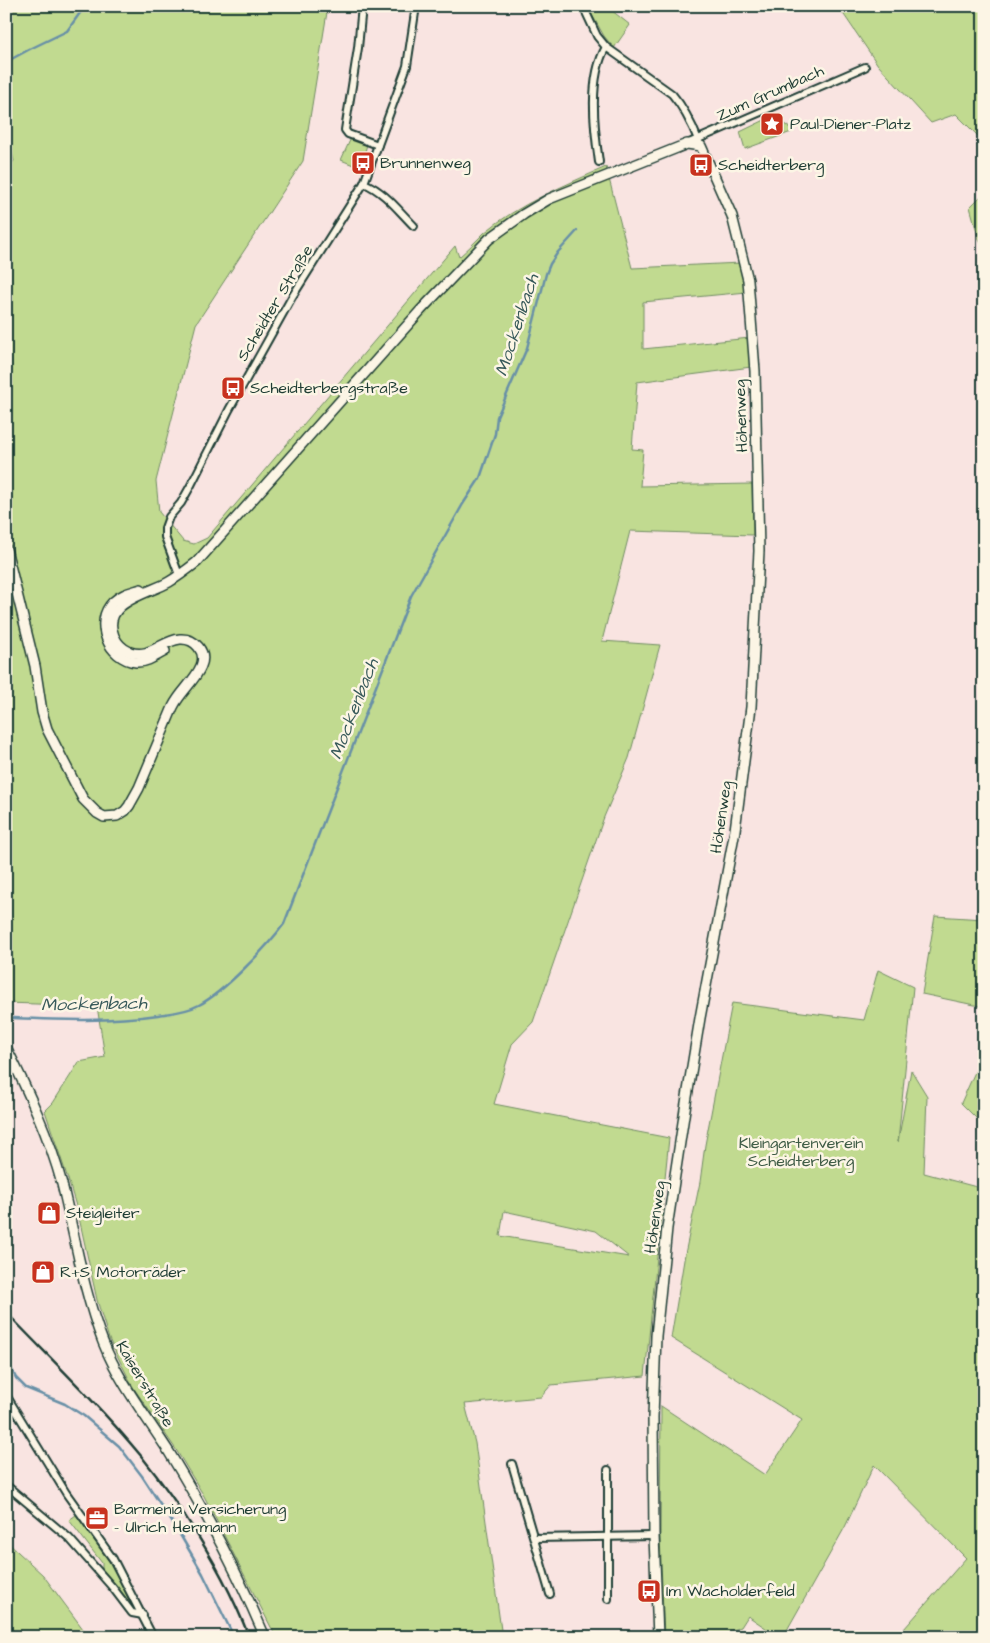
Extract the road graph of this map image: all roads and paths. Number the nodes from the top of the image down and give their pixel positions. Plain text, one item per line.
1 (362, 6) edge
2 (416, 6) edge
3 (583, 6) edge
4 (606, 47) junction
5 (864, 68) dead end
6 (699, 143) junction
7 (378, 145) junction
8 (599, 162) dead end
9 (364, 182) junction
10 (414, 226) dead end
11 (6, 550) edge
12 (179, 575) junction
13 (6, 1047) edge
14 (6, 1395) edge
15 (512, 1464) dead end
16 (608, 1470) dead end
17 (6, 1485) edge
18 (654, 1536) junction
19 (534, 1538) junction
20 (608, 1538) junction
21 (550, 1594) dead end
22 (608, 1599) dead end
23 (143, 1615) junction
24 (153, 1637) edge
25 (265, 1637) edge
26 (658, 1637) edge

1 - 7 street
2 - 7 street, Scheidter Straße
3 - 4 street, Höhenweg
4 - 6 street, Höhenweg
4 - 8 street
5 - 6 street, Zum Grumbach
6 - 12 street
6 - 18 street, Höhenweg
7 - 9 street, Scheidter Straße
9 - 10 street
9 - 12 street, Scheidter Straße
11 - 12 street
13 - 25 street, Kaiserstraße
14 - 23 street
15 - 19 street
16 - 20 street
17 - 23 street
18 - 20 street
18 - 26 street, Höhenweg
19 - 20 street
19 - 21 street
20 - 22 street
23 - 24 street

